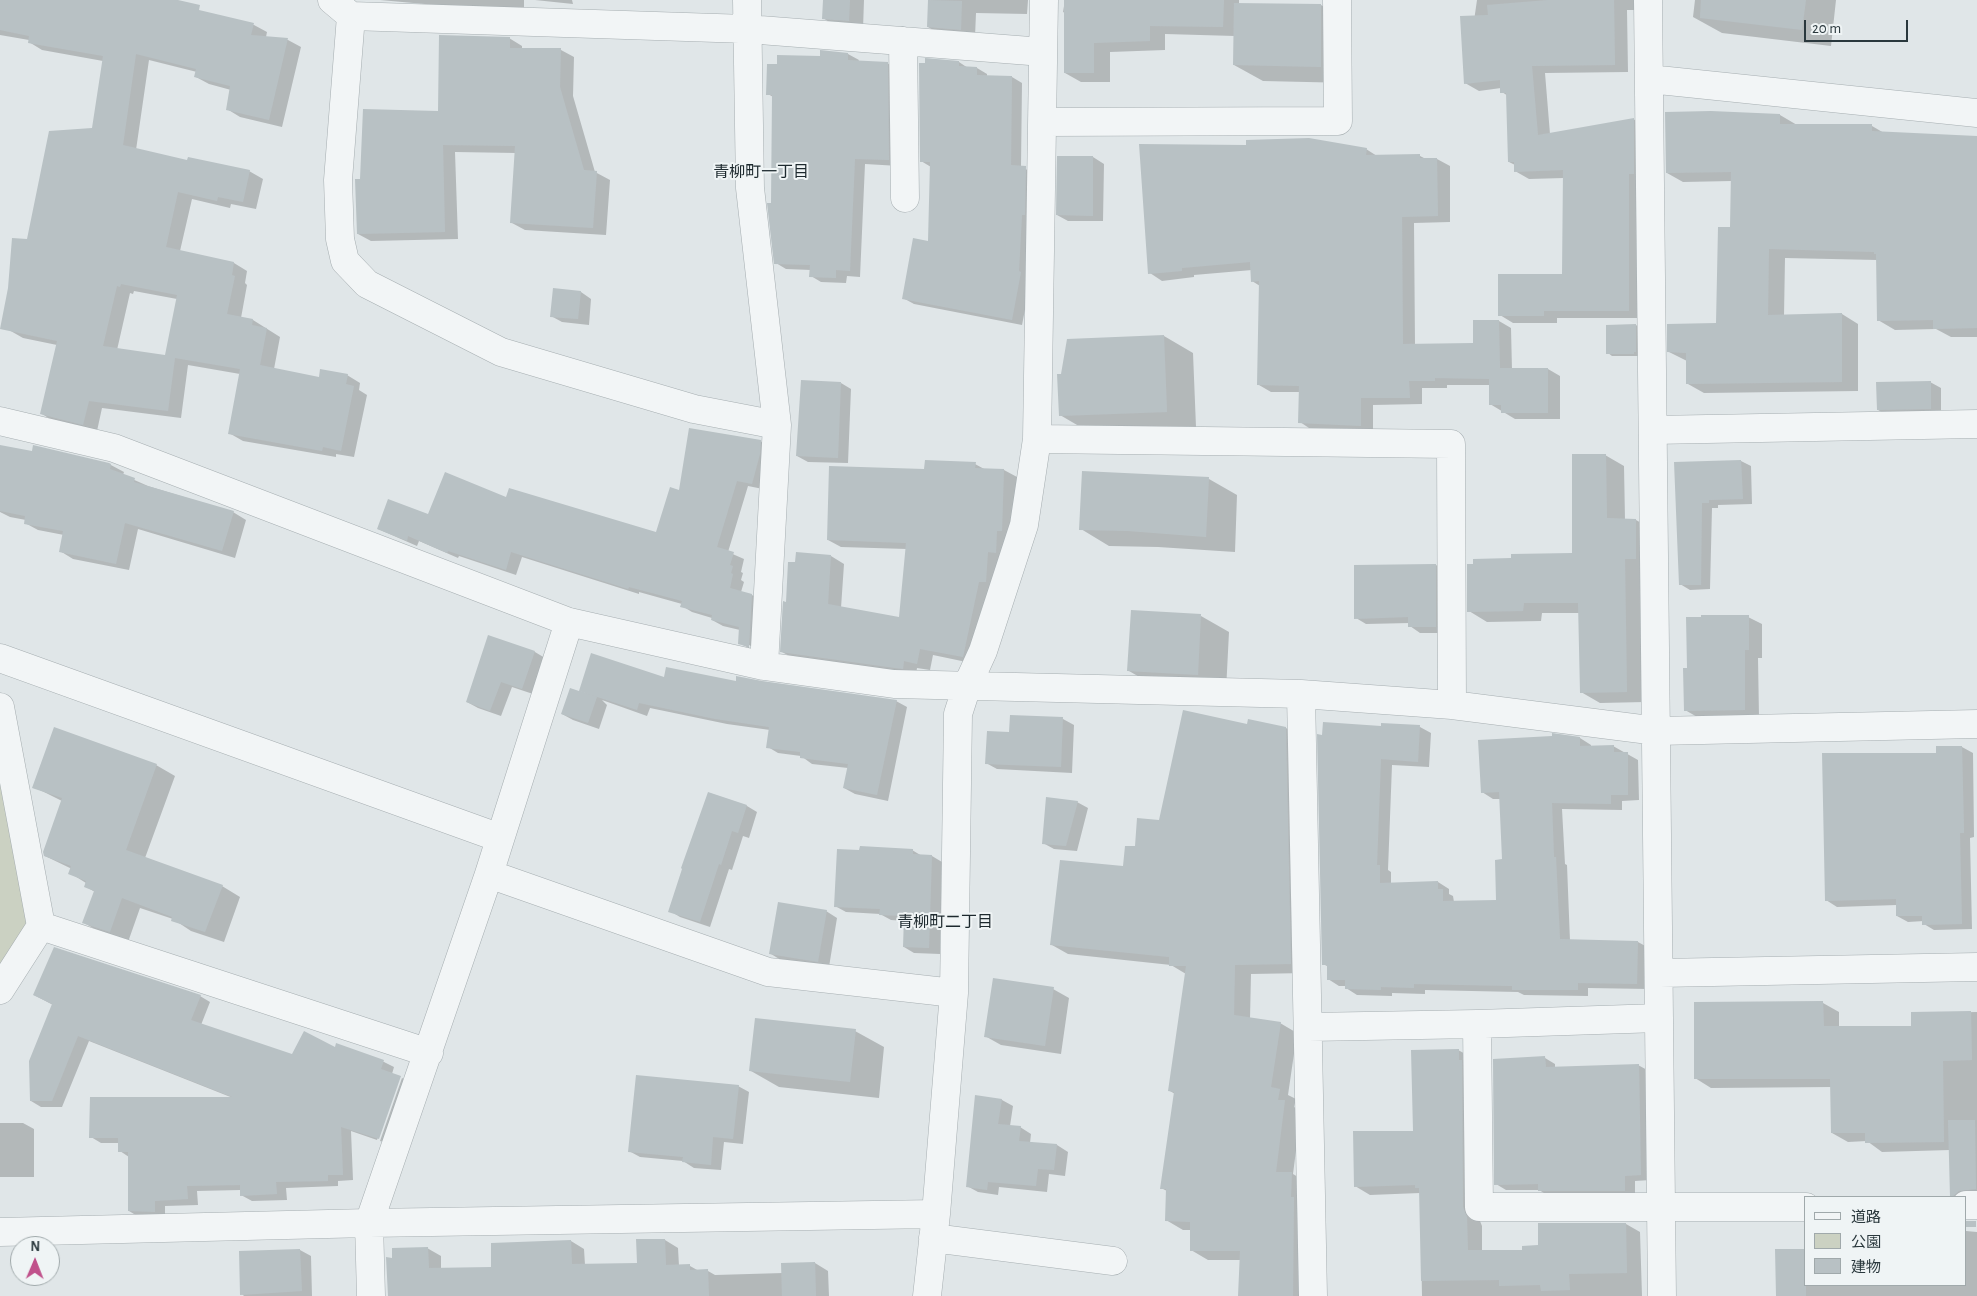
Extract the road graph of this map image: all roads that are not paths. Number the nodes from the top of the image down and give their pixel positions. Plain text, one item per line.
1 (747, 0) edge
2 (1044, 0) edge
3 (1337, 0) edge
4 (1648, 0) edge
5 (341, 8) edge
6 (747, 29) junction
7 (903, 40) junction
8 (1043, 52) junction
9 (1649, 80) junction
10 (1977, 113) edge
11 (1043, 122) junction
12 (905, 198) dead end
13 (0, 422) edge
14 (1977, 424) edge
15 (777, 426) junction
16 (1653, 430) junction
17 (1038, 439) junction
18 (569, 622) junction
19 (0, 658) edge
20 (764, 666) junction
21 (967, 686) junction
22 (1301, 694) junction
23 (1452, 705) junction
24 (0, 707) edge
25 (1977, 724) edge
26 (1657, 731) junction
27 (500, 838) junction
28 (489, 874) junction
29 (41, 926) junction
30 (1977, 967) edge
31 (1660, 973) junction
32 (0, 990) edge
33 (954, 992) junction
34 (1659, 1018) junction
35 (1477, 1024) junction
36 (1309, 1027) junction
37 (429, 1052) junction
38 (1804, 1207) edge
39 (1661, 1208) junction
40 (369, 1223) junction
41 (935, 1226) junction
42 (0, 1232) edge
43 (1113, 1261) dead end
44 (371, 1296) edge
45 (927, 1296) edge
46 (1313, 1296) edge
47 (1662, 1296) edge

1 - 6 street
2 - 8 street
3 - 11 street
4 - 9 street
5 - 6 street
5 - 15 street
6 - 7 street
6 - 15 street
7 - 8 street
7 - 12 street
8 - 11 street
9 - 10 street
9 - 16 street
11 - 17 street
13 - 18 street
14 - 16 street
15 - 20 street
16 - 26 street
17 - 21 street
17 - 23 street
18 - 20 street
18 - 27 street
19 - 27 street
20 - 21 street
21 - 22 street
21 - 33 street
22 - 23 street
22 - 36 street
23 - 26 street
24 - 29 street
25 - 26 street
26 - 31 street
27 - 28 street
28 - 33 street
28 - 37 street
29 - 32 street
29 - 37 street
30 - 31 street
31 - 34 street
33 - 41 street
34 - 35 street
34 - 39 street
35 - 36 street
35 - 39 street
36 - 46 street
37 - 40 street
38 - 39 street
39 - 47 street
40 - 41 street
40 - 42 street
40 - 44 street
41 - 43 street
41 - 45 street

